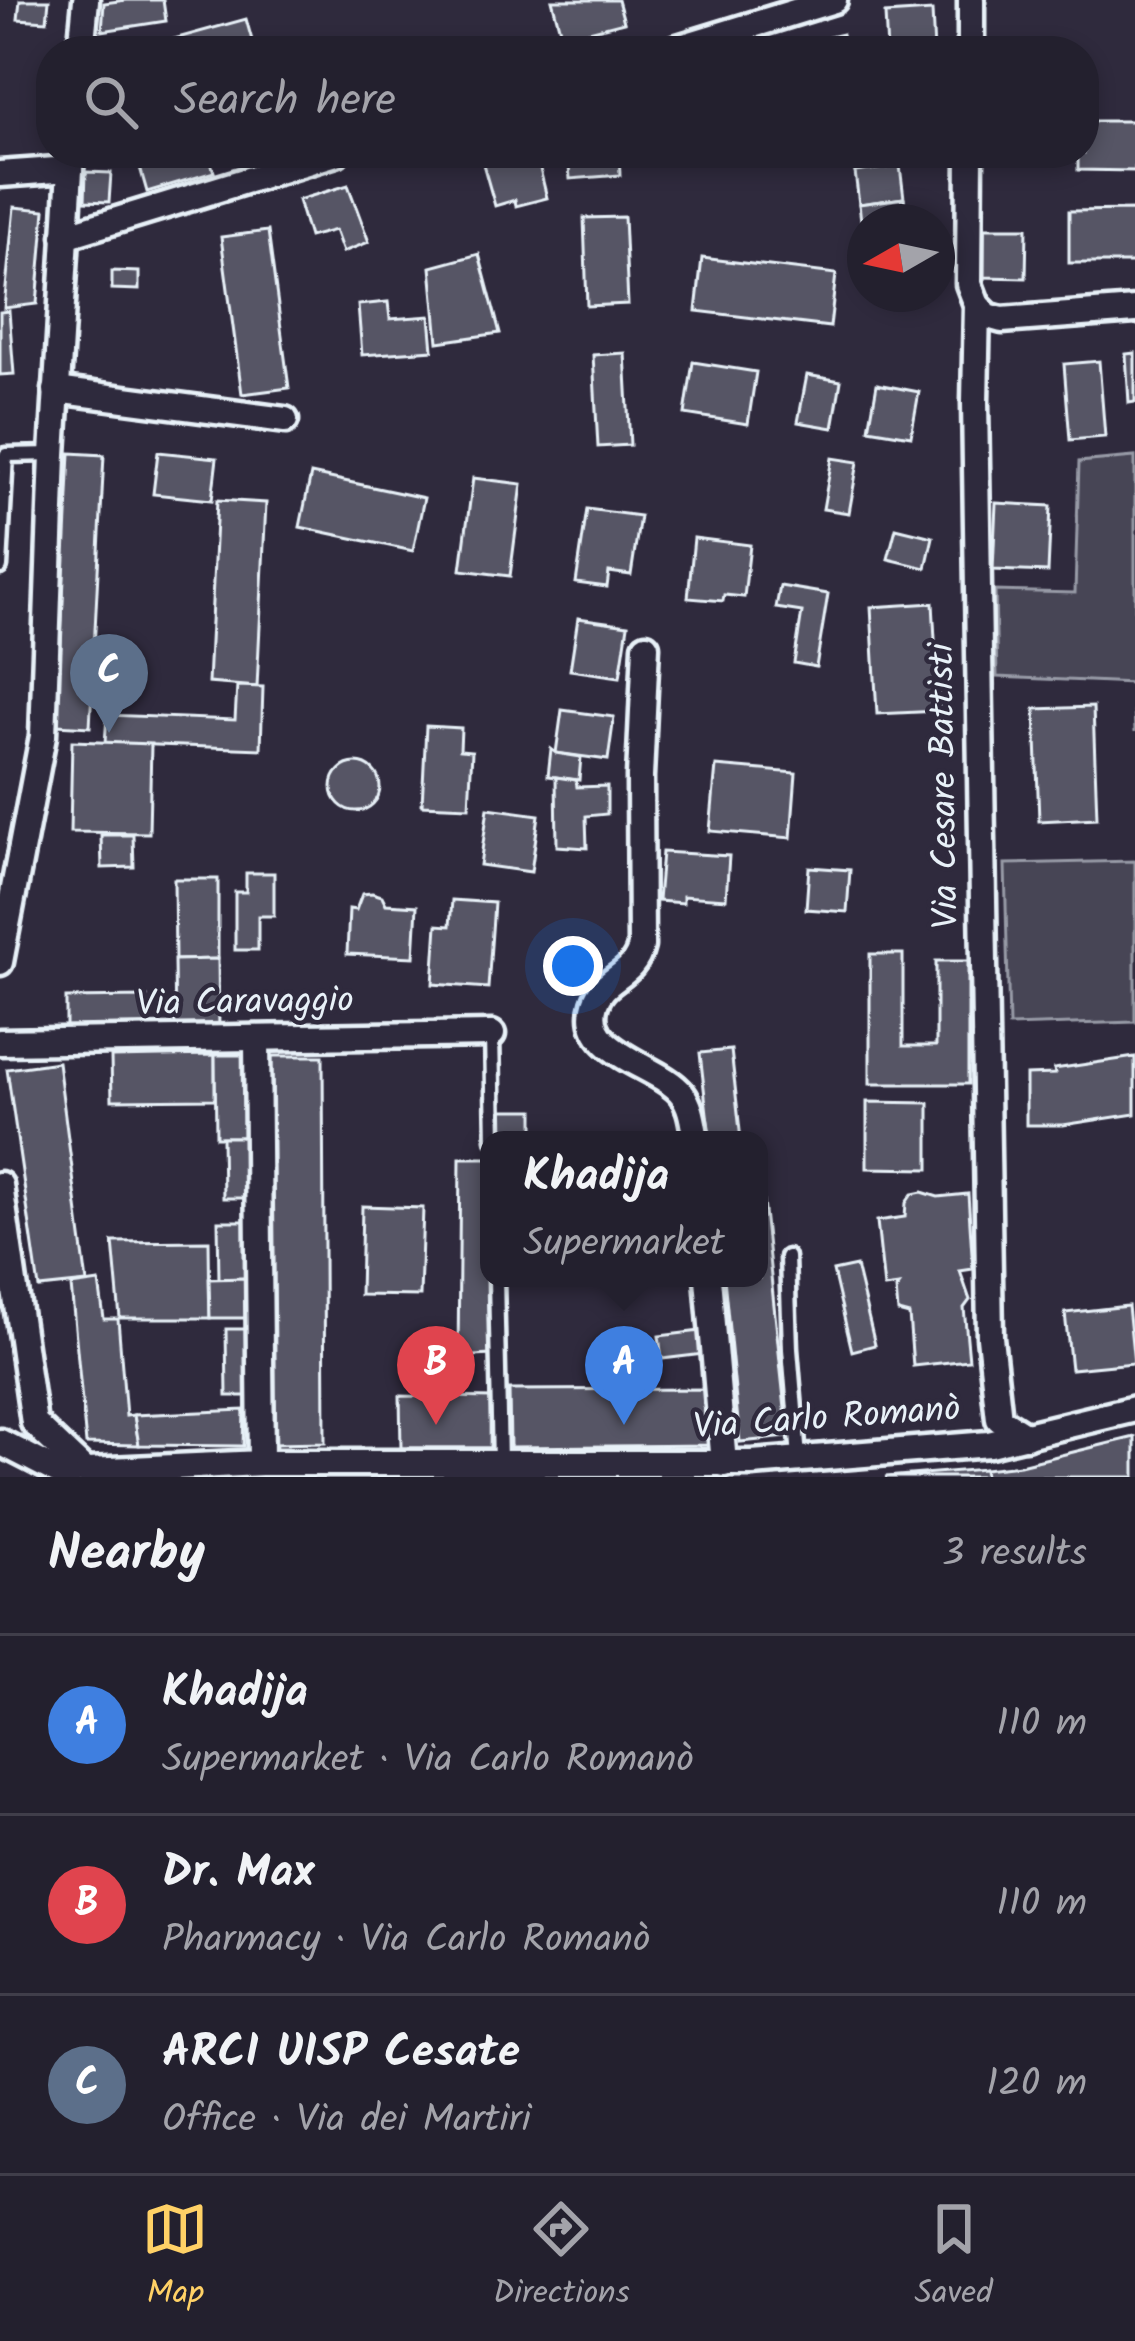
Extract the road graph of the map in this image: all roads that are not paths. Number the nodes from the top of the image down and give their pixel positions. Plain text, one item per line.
1 (86, 0) edge
2 (834, 0) edge
3 (971, 0) edge
4 (82, 36) edge
5 (717, 36) edge
6 (970, 36) edge
7 (36, 167) edge
8 (70, 168) edge
9 (287, 168) edge
10 (970, 168) edge
11 (0, 174) edge
12 (65, 236) junction
13 (977, 305) junction
14 (1135, 310) edge
15 (56, 390) junction
16 (284, 421) dead end
17 (52, 454) junction
18 (0, 567) edge
19 (646, 646) dead end
20 (0, 962) edge
21 (492, 1034) joint
22 (257, 1040) junction
23 (0, 1042) edge
24 (494, 1131) edge
25 (693, 1131) edge
26 (0, 1185) edge
27 (788, 1257) dead end
28 (496, 1287) edge
29 (709, 1287) edge
30 (1135, 1409) edge
31 (999, 1419) junction
32 (34, 1423) junction
33 (0, 1426) edge
34 (1026, 1436) junction
35 (0, 1442) edge
36 (972, 1445) junction
37 (800, 1460) junction
38 (261, 1463) junction
39 (724, 1464) junction
40 (500, 1465) junction
41 (752, 1470) edge
42 (82, 1475) edge

1 - 4 street
2 - 5 street
3 - 6 street
7 - 11 street
8 - 12 street
9 - 12 street
10 - 13 street, Via Cesare Battisti
12 - 15 street
13 - 14 street
13 - 31 street, Via Cesare Battisti
15 - 16 street
15 - 17 street
17 - 18 lane
17 - 20 street
19 - 25 street
21 - 22 street, Via Caravaggio
21 - 24 lane
22 - 23 street, Via Caravaggio
22 - 38 street
26 - 32 street
27 - 37 lane
28 - 40 lane
29 - 39 street
30 - 34 street, Via Carlo Romanò
31 - 34 street
31 - 36 street
32 - 33 street
32 - 42 street
34 - 36 street, Via Carlo Romanò
35 - 42 street
36 - 37 street, Via Carlo Romanò
37 - 41 street, Via Carlo Romanò
38 - 40 street, Via Carlo Romanò
38 - 42 street, Via Carlo Romanò
39 - 40 street, Via Carlo Romanò
39 - 41 street, Via Carlo Romanò

